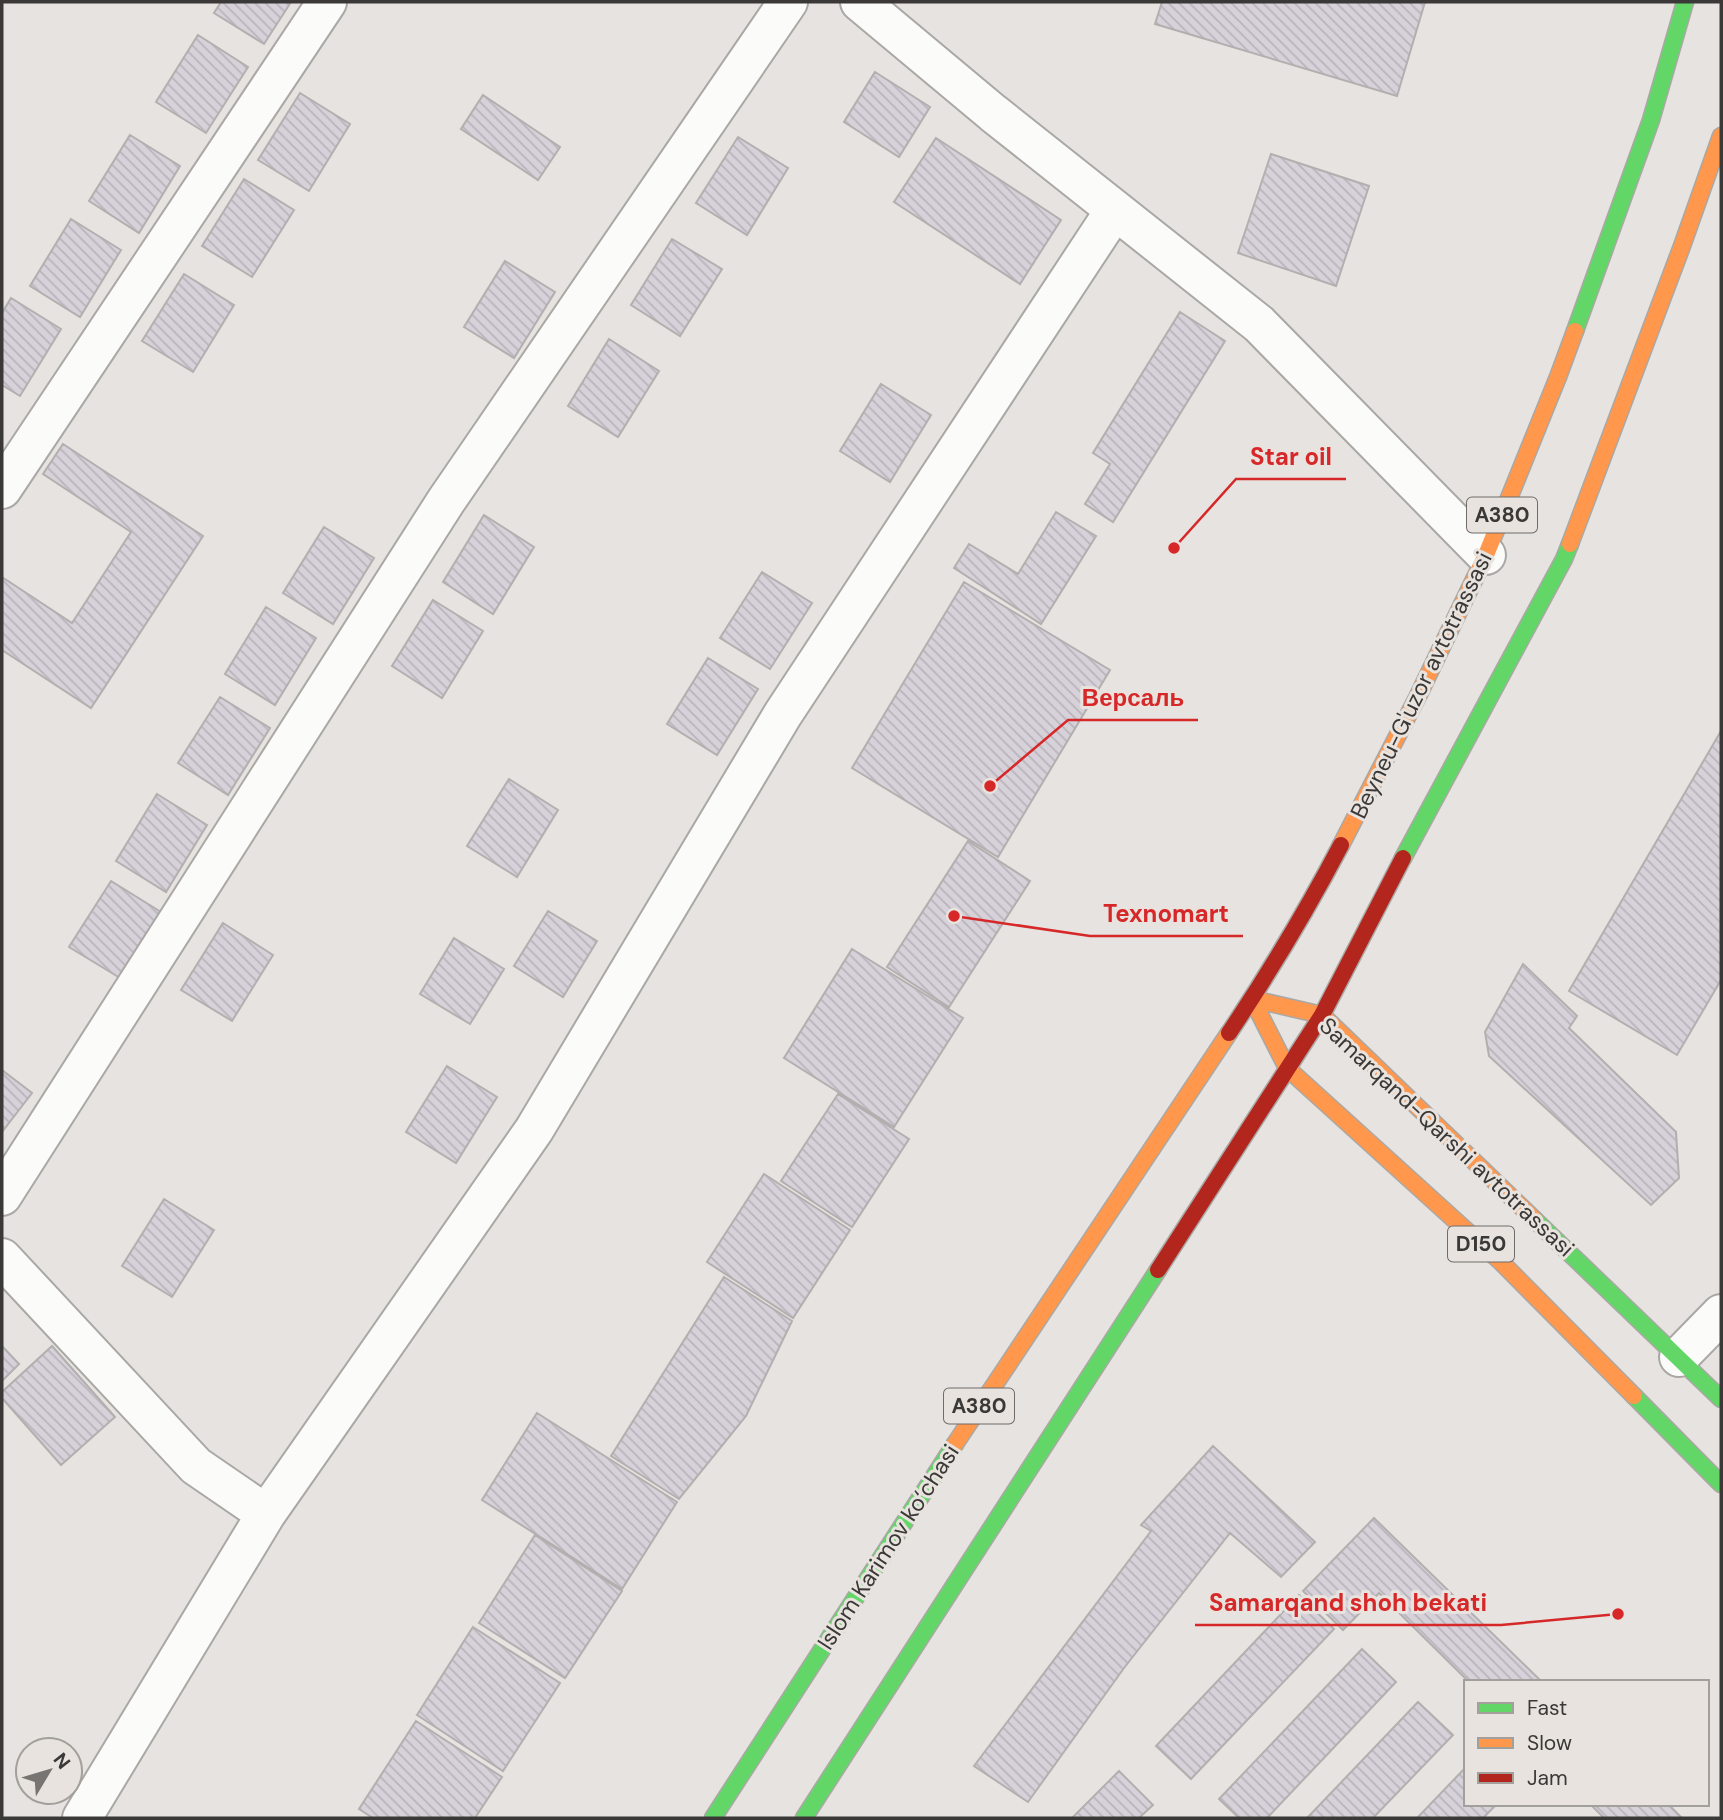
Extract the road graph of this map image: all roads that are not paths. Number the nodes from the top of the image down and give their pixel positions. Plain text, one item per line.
1 (327, 2) edge
2 (788, 2) edge
3 (860, 2) edge
4 (1685, 2) edge
5 (1721, 136) edge
6 (1115, 210) junction
7 (2, 489) edge
8 (1486, 555) junction
9 (1252, 999) junction
10 (1322, 1015) junction
11 (1287, 1068) junction
12 (2, 1196) edge
13 (2, 1258) edge
14 (1721, 1314) edge
15 (1679, 1357) junction
16 (1721, 1399) edge
17 (1721, 1484) edge
18 (266, 1514) junction
19 (82, 1818) edge
20 (713, 1818) edge
21 (804, 1818) edge

1 - 7 street
2 - 12 street
3 - 6 street
4 - 8 main road, Beyneu-G'uzor avtotrassasi / A380
5 - 10 main road
6 - 8 street
6 - 18 street
8 - 9 main road, Beyneu-G'uzor avtotrassasi / A380
9 - 10 main road, Samarqand-Qarshi avtotrassasi
9 - 11 main road, D150
9 - 20 main road, Islom Karimov ko‘chasi / A380
10 - 11 main road
10 - 15 main road, Samarqand-Qarshi avtotrassasi / D150
11 - 17 main road, D150
11 - 21 main road
13 - 18 street
14 - 15 street
15 - 16 main road, Samarqand-Qarshi avtotrassasi / D150
18 - 19 street

